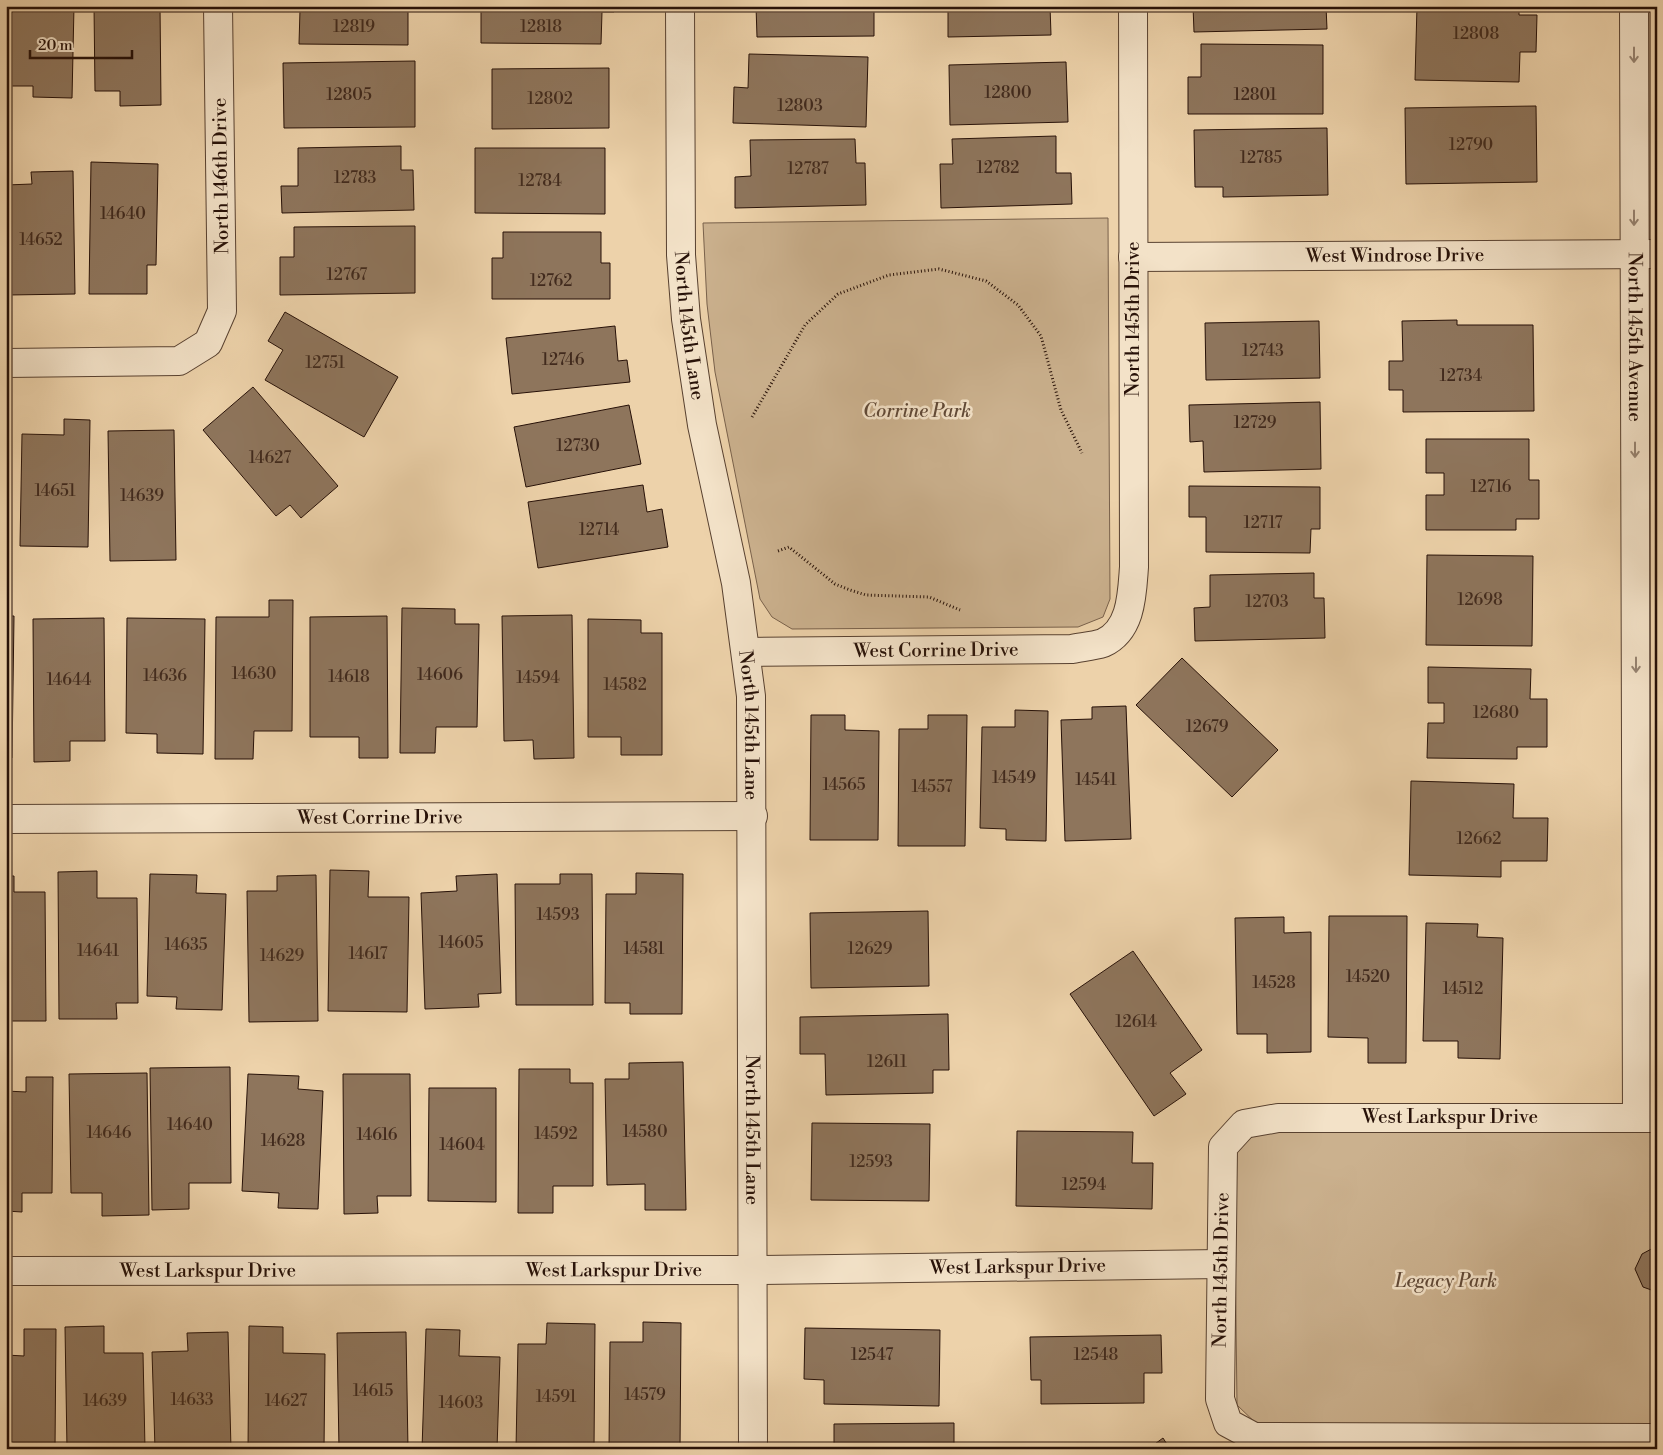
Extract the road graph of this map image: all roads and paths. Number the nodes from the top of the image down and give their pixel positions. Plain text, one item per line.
1 (218, 6) edge
2 (680, 6) edge
3 (1133, 6) edge
4 (1634, 6) edge
5 (1645, 254) edge
6 (1133, 257) junction
7 (6, 363) edge
8 (752, 417) dead end
9 (1082, 453) dead end
10 (778, 551) dead end
11 (960, 610) dead end
12 (1118, 629) joint
13 (1647, 636) edge
14 (747, 652) junction
15 (753, 816) junction
16 (6, 819) edge
17 (1647, 1118) edge
18 (1244, 1124) joint
19 (1221, 1264) junction
20 (754, 1270) junction
21 (6, 1271) edge
22 (1657, 1438) edge
23 (1503, 1444) edge
24 (753, 1449) edge

1 - 7 street, North 146th Drive
2 - 14 street, North 145th Lane
3 - 6 street, North 145th Drive
4 -> 5 street, North 145th Avenue
5 - 6 street, West Windrose Drive
5 -> 13 street, North 145th Avenue
6 - 12 street, North 145th Drive
8 - 9 path
10 - 11 path
12 - 14 street, West Corrine Drive
13 -> 17 street, North 145th Avenue
14 - 15 street, North 145th Lane
15 - 16 street, West Corrine Drive
15 - 20 street, North 145th Lane
17 - 18 street, West Larkspur Drive
18 - 19 street, North 145th Drive
19 - 20 street, West Larkspur Drive
19 - 23 street, North 145th Drive
20 - 21 street, West Larkspur Drive
20 - 24 street, North 145th Lane
22 - 23 street

